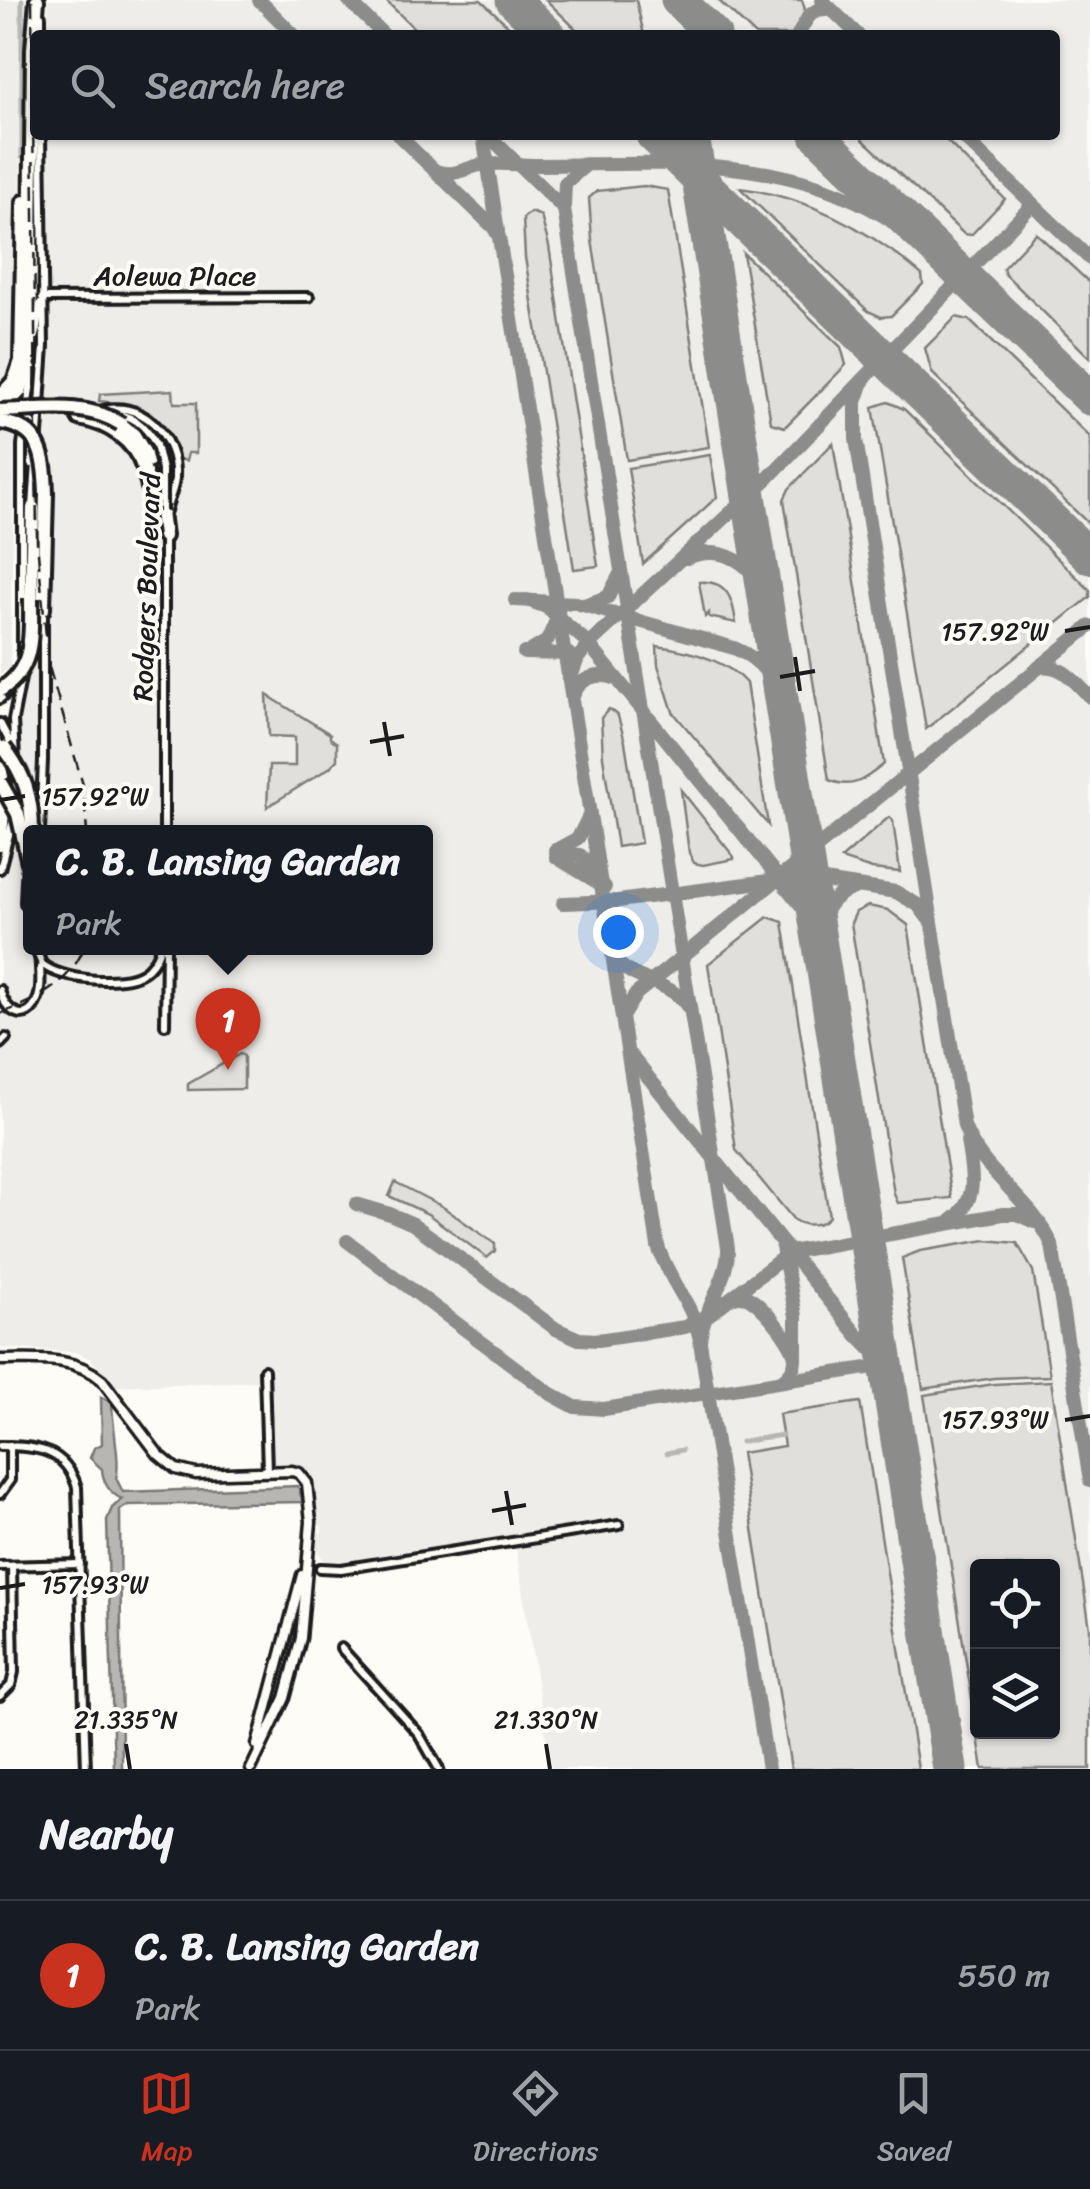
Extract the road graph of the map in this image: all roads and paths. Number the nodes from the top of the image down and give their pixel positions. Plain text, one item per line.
1 (39, 0) edge
2 (37, 30) edge
3 (42, 30) edge
4 (32, 140) edge
5 (42, 140) edge
6 (26, 254) junction
7 (309, 297) dead end
8 (42, 298) junction
9 (43, 388) junction
10 (0, 396) edge
11 (42, 412) junction
12 (66, 412) junction
13 (97, 412) junction
14 (0, 413) edge
15 (25, 413) junction
16 (0, 424) edge
17 (22, 444) junction
18 (34, 475) junction
19 (33, 508) junction
20 (162, 512) junction
21 (164, 536) junction
22 (42, 610) junction
23 (22, 645) junction
24 (44, 665) junction
25 (22, 676) junction
26 (0, 690) edge
27 (0, 699) edge
28 (0, 723) edge
29 (0, 744) edge
30 (14, 752) junction
31 (0, 768) edge
32 (0, 782) edge
33 (32, 825) edge
34 (40, 825) edge
35 (162, 825) edge
36 (162, 825) edge
37 (23, 832) edge
38 (0, 845) edge
39 (0, 869) edge
40 (37, 955) edge
41 (38, 955) edge
42 (159, 955) edge
43 (164, 955) edge
44 (0, 990) edge
45 (165, 1024) dead end
46 (0, 1360) edge
47 (264, 1370) dead end
48 (0, 1446) edge
49 (10, 1446) junction
50 (267, 1471) junction
51 (0, 1494) edge
52 (619, 1525) dead end
53 (80, 1564) junction
54 (306, 1564) junction
55 (0, 1566) edge
56 (12, 1566) junction
57 (320, 1568) dead end
58 (341, 1648) dead end
59 (0, 1696) edge
60 (256, 1754) junction
61 (86, 1769) edge
62 (251, 1769) edge
63 (439, 1769) edge

1 - 2 highway
1 - 3 street
4 - 6 highway
5 - 8 street
6 - 10 highway
6 - 14 highway
7 - 8 street, Aolewa Place
8 - 9 street
8 - 15 street
9 - 11 street
9 - 12 street
11 - 12 street, Rodgers Boulevard
11 - 15 street, Rodgers Boulevard
11 - 18 street
12 - 13 street, Rodgers Boulevard
13 - 20 street, bridge
13 - 21 street, Rodgers Boulevard
14 - 15 street, Rodgers Boulevard
14 - 20 highway, bridge
14 - 21 highway, bridge
15 - 17 street
15 - 18 street
16 - 17 street
16 - 22 highway, bridge
17 - 23 street
18 - 19 street
19 - 22 street
19 - 26 highway, bridge
20 - 36 street
21 - 35 street, Rodgers Boulevard
22 - 24 street
23 - 24 street
23 - 25 street
24 - 34 street
25 - 27 street
25 - 30 street
28 - 30 street
29 - 33 highway, bridge
30 - 39 street
31 - 38 highway
32 - 37 highway, bridge
40 - 44 street
41 - 42 street, bridge
43 - 45 street
46 - 50 street
47 - 50 street
48 - 49 street
49 - 51 street
49 - 53 street
50 - 54 street
52 - 57 street
53 - 56 street
53 - 61 street
54 - 60 street
54 - 60 street
55 - 56 street
56 - 59 street
58 - 63 street
60 - 62 street

